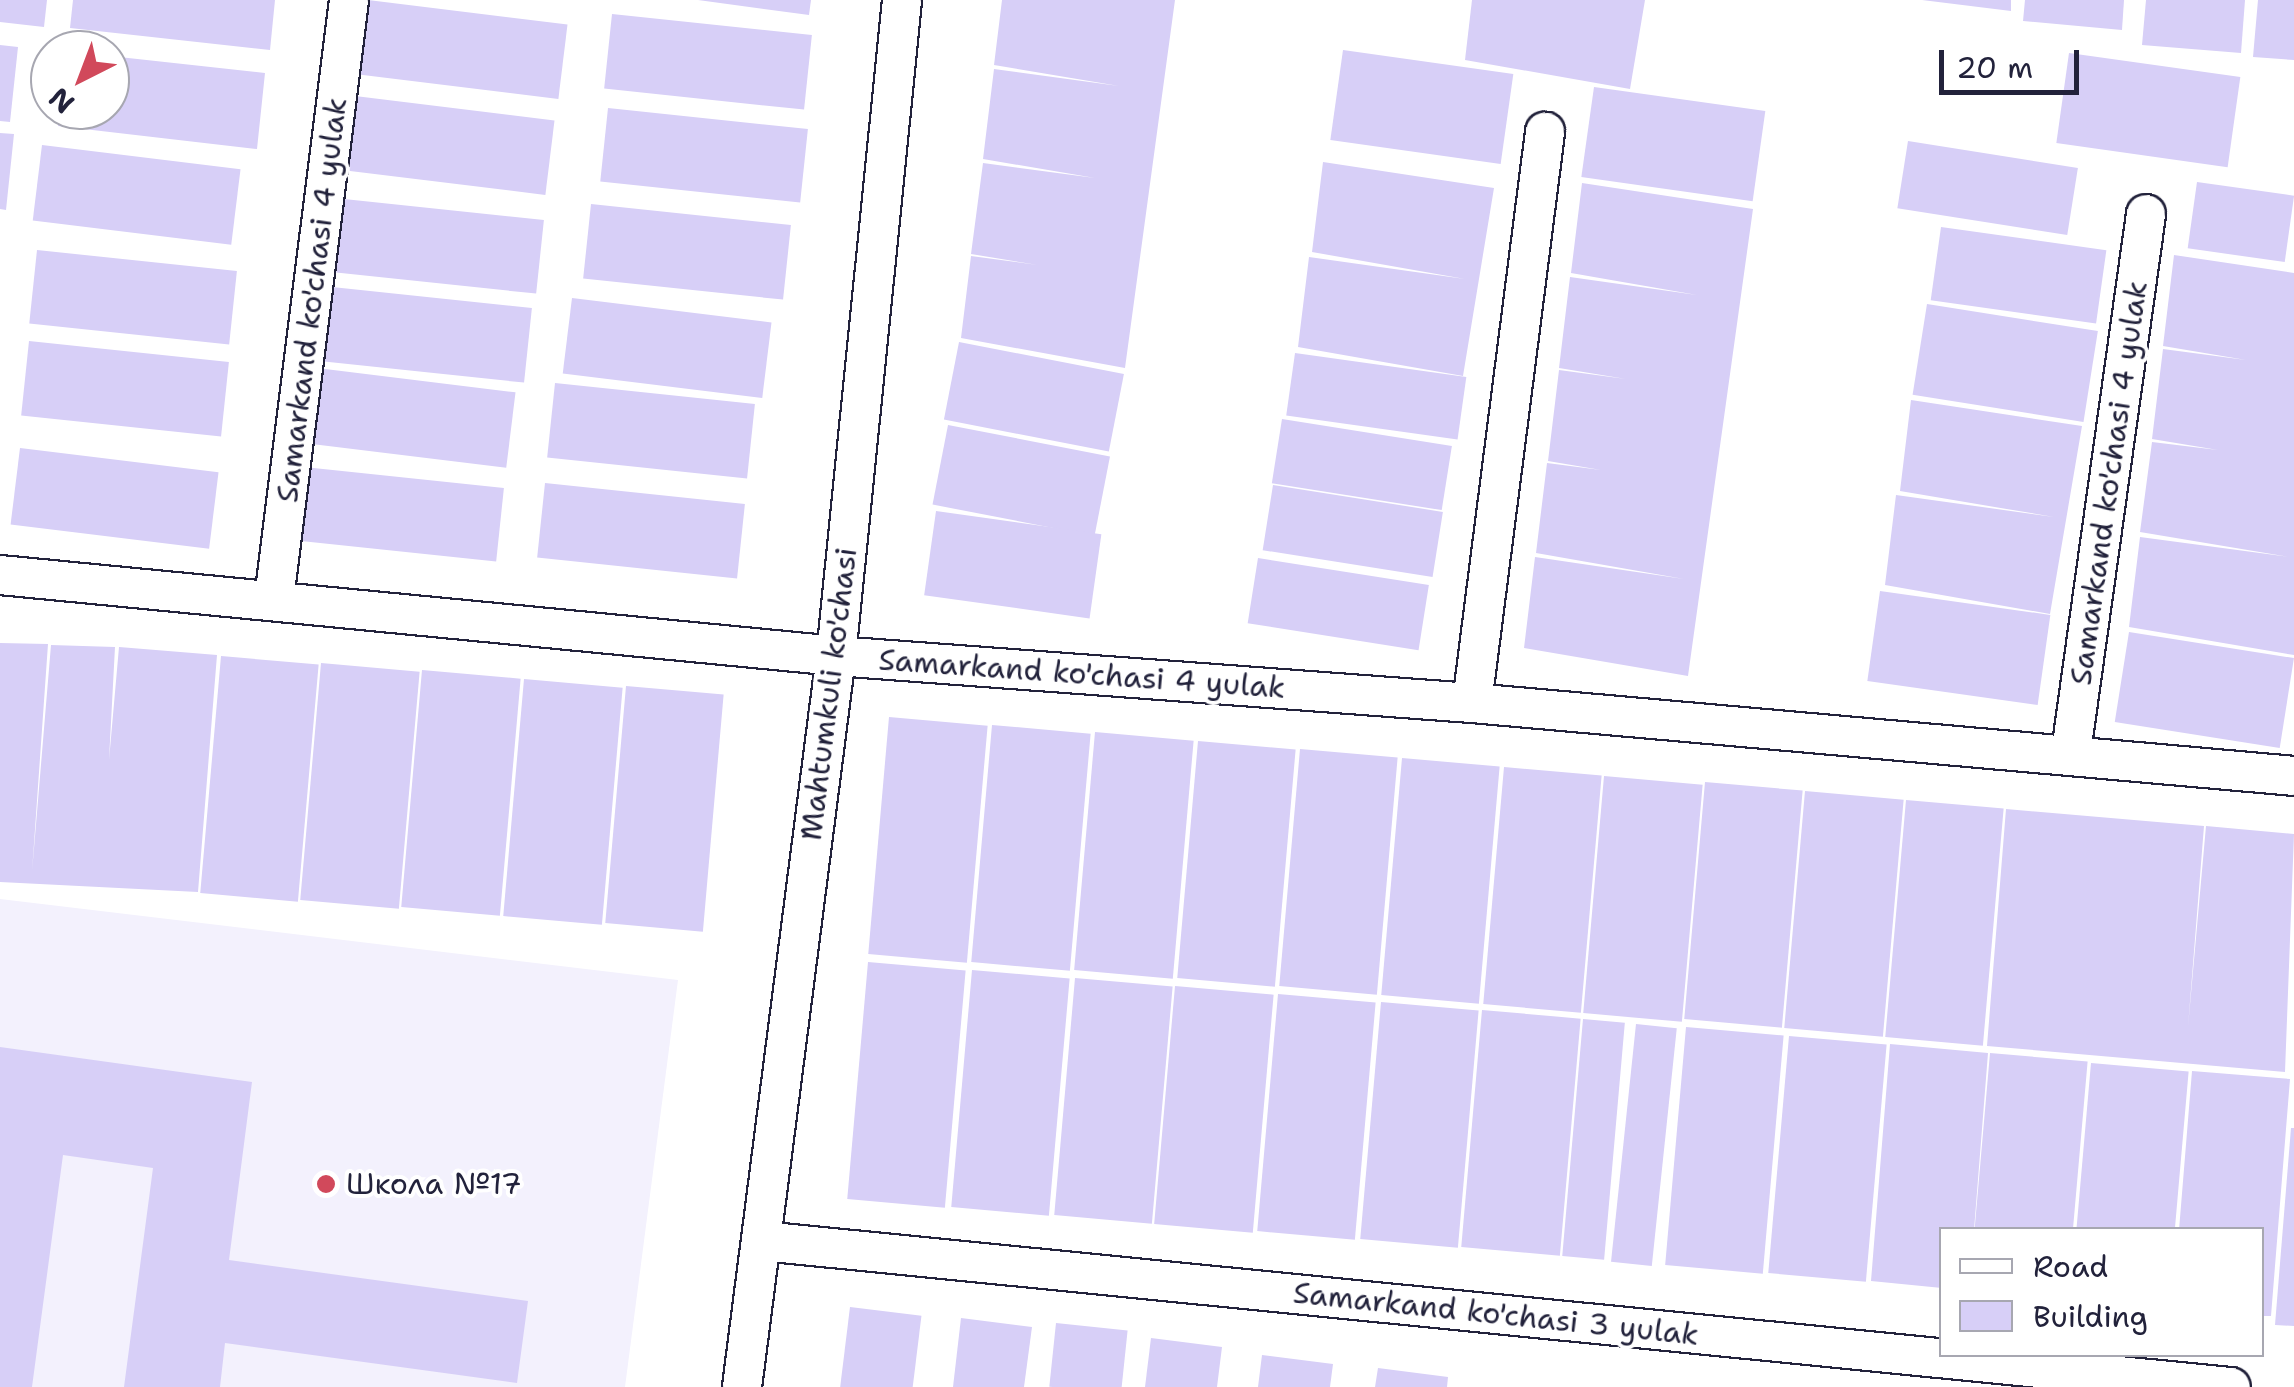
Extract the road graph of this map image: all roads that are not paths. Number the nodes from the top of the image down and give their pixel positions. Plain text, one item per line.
1 (350, 0) edge
2 (902, 0) edge
3 (1545, 132) dead end
4 (2146, 214) dead end
5 (0, 575) edge
6 (274, 599) junction
7 (836, 656) junction
8 (1472, 702) junction
9 (2071, 752) junction
10 (2294, 776) edge
11 (762, 1241) junction
12 (742, 1387) edge
13 (2231, 1387) edge

1 - 6 street, Samarkand ko'chasi 4 yulak
2 - 7 street, Mahtumkuli ko'chasi
3 - 8 street
4 - 9 street, Samarkand ko'chasi 4 yulak
5 - 6 street, Samarkand ko'chasi 4 yulak
6 - 7 street, Samarkand ko'chasi 4 yulak
7 - 8 street, Samarkand ko'chasi 4 yulak
7 - 11 street, Mahtumkuli ko'chasi
8 - 9 street, Samarkand ko'chasi 4 yulak
9 - 10 street, Samarkand ko'chasi 4 yulak
11 - 12 street, Mahtumkuli ko'chasi
11 - 13 street, Samarkand ko'chasi 3 yulak

